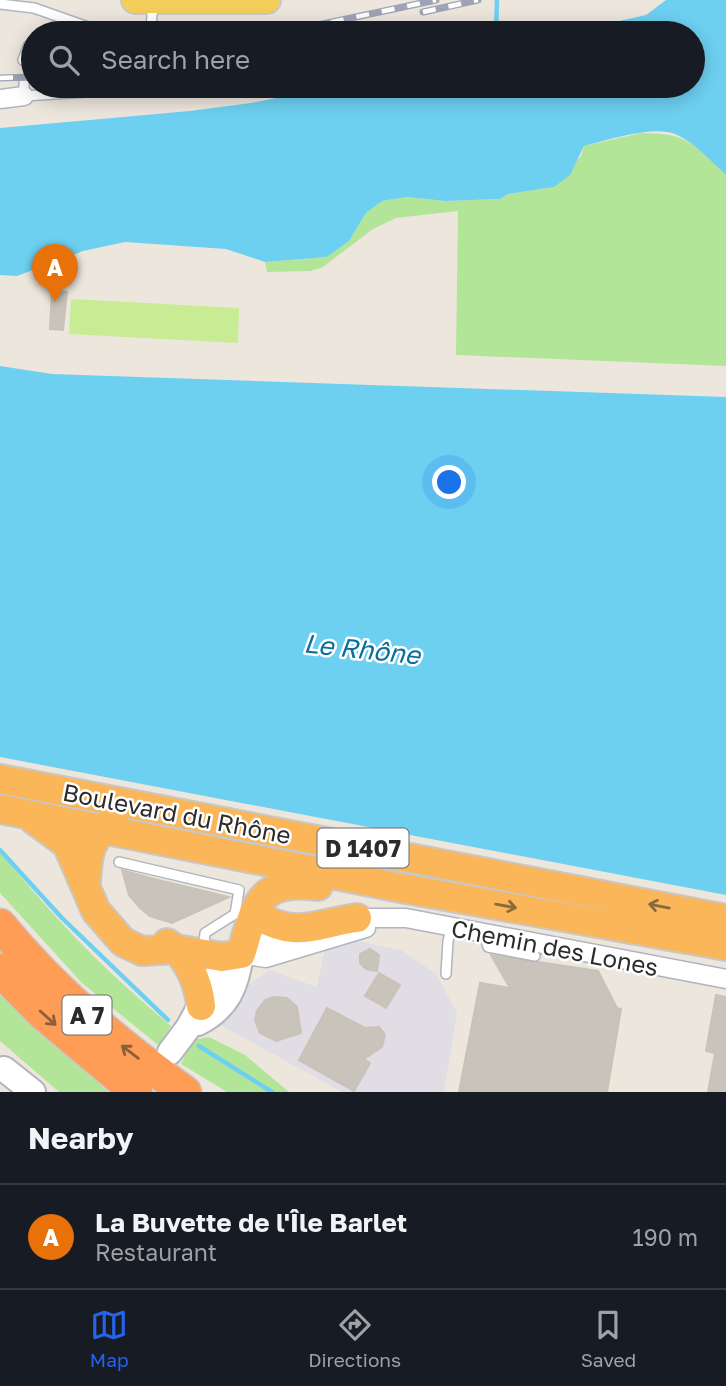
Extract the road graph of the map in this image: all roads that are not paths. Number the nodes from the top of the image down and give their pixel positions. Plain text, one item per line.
1 (144, 0) edge
2 (267, 0) edge
3 (0, 4) edge
4 (71, 21) edge
5 (149, 21) edge
6 (21, 91) edge
7 (0, 99) edge
8 (0, 779) edge
9 (0, 792) edge
10 (0, 809) edge
11 (28, 815) junction
12 (102, 830) junction
13 (119, 862) dead end
14 (86, 883) junction
15 (401, 888) junction
16 (583, 891) junction
17 (244, 912) junction
18 (371, 918) junction
19 (726, 919) edge
20 (0, 925) edge
21 (452, 927) junction
22 (484, 934) junction
23 (726, 946) edge
24 (189, 952) junction
25 (241, 954) junction
26 (535, 957) dead end
27 (0, 970) edge
28 (446, 974) dead end
29 (726, 979) edge
30 (194, 1017) junction
31 (170, 1052) dead end
32 (2, 1067) edge
33 (22, 1092) edge
34 (33, 1092) edge
35 (136, 1092) edge
36 (185, 1092) edge

1 - 2 main road
1 - 5 lane
3 - 4 lane
6 - 7 street
8 - 16 highway, Boulevard du Rhône / D 1407
9 - 12 highway
10 - 11 highway, Boulevard du Rhône / D 1407
11 - 12 highway, Boulevard du Rhône / D 1407
11 - 14 highway
12 - 14 highway
12 - 15 highway, Boulevard du Rhône / D 1407
12 - 16 highway
12 - 24 highway
13 - 17 lane
14 - 24 highway
15 - 17 highway
15 -> 23 highway, Boulevard du Rhône / D 1407
19 -> 16 highway, Boulevard du Rhône / D 1407
17 - 18 highway
17 - 24 lane
17 - 25 highway
18 - 21 street, Chemin des Lones
18 - 25 street, Chemin des Lones
18 - 25 street
36 -> 20 highway, A 7
21 - 22 street, Chemin des Lones
21 - 28 lane
22 - 26 lane
22 - 29 street, Chemin des Lones
24 - 25 highway
24 - 30 highway
25 - 30 main road
27 -> 35 highway, A 7
30 - 31 main road
32 - 33 main road
32 - 34 main road

